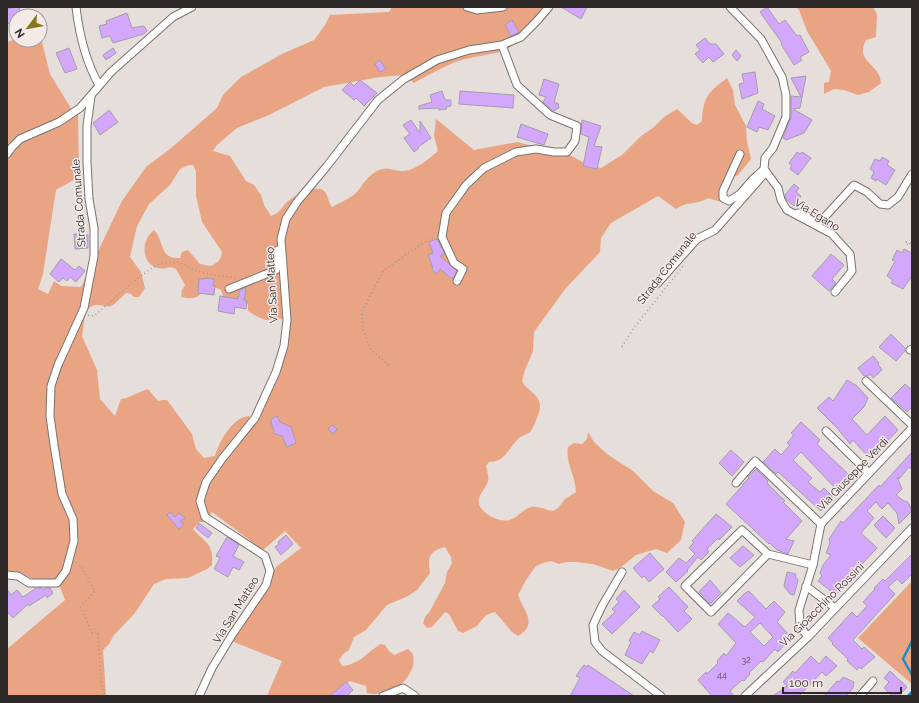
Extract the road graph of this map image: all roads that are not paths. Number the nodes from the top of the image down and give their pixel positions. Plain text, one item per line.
1 (76, 7) edge
2 (192, 7) edge
3 (467, 7) edge
4 (503, 7) edge
5 (549, 7) edge
6 (730, 7) edge
7 (502, 45) junction
8 (99, 85) junction
9 (91, 96) junction
10 (7, 154) edge
11 (740, 154) dead end
12 (765, 170) junction
13 (912, 174) edge
14 (794, 214) junction
15 (281, 239) junction
16 (457, 281) dead end
17 (657, 284) dead end
18 (229, 289) dead end
19 (835, 292) dead end
20 (866, 381) dead end
21 (912, 427) edge
22 (826, 431) dead end
23 (869, 473) junction
24 (736, 483) dead end
25 (821, 524) junction
26 (912, 528) edge
27 (768, 554) junction
28 (813, 565) junction
29 (622, 572) dead end
30 (7, 575) edge
31 (806, 586) junction
32 (835, 608) junction
33 (808, 637) junction
34 (873, 681) dead end
35 (747, 695) edge
36 (199, 696) edge
37 (383, 696) edge
38 (415, 696) edge
39 (661, 696) edge
40 (860, 696) edge

1 - 8 street
2 - 8 street
3 - 4 street
5 - 7 street, Via San Matteo
6 - 12 street
7 - 15 street, Via San Matteo
7 - 16 street
8 - 9 street
9 - 10 street
9 - 30 street, Strada Comunale
11 - 12 street
12 - 14 street, Via Egano
12 - 17 street, Strada Comunale
13 - 14 street
14 - 19 street, Via Egano
15 - 18 street
15 - 36 street, Via San Matteo
20 - 21 street
21 - 23 street, Via Giuseppe Verdi
22 - 23 street
23 - 25 street, Via Giuseppe Verdi
24 - 25 street
25 - 28 street, Via Giuseppe Verdi
26 - 32 street, Via Gioacchino Rossini
27 - 27 street
27 - 28 street
28 - 31 street, Via Giuseppe Verdi
29 - 39 street
31 - 32 street
31 - 33 street, Via Giuseppe Verdi
32 - 33 street, Via Gioacchino Rossini
33 - 35 street, Via Gioacchino Rossini
34 - 40 street
37 - 38 street

